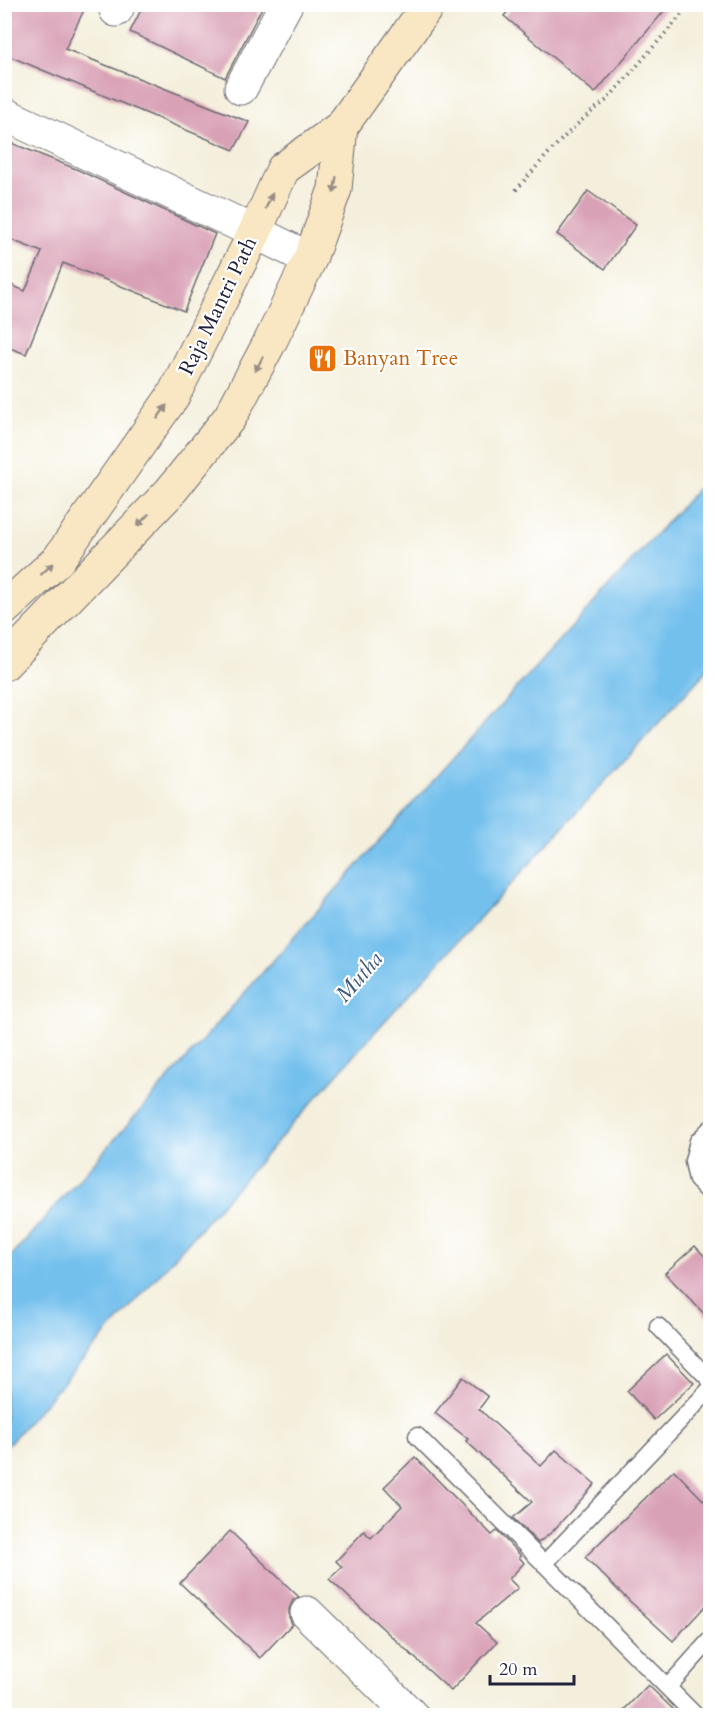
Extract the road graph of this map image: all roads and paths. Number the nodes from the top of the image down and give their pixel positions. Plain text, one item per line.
1 (286, 4) edge
2 (429, 4) edge
3 (691, 4) edge
4 (241, 88) dead end
5 (4, 114) edge
6 (340, 127) junction
7 (516, 190) dead end
8 (255, 232) junction
9 (310, 259) junction
10 (4, 609) edge
11 (4, 664) edge
12 (711, 1129) edge
13 (711, 1193) edge
14 (658, 1326) dead end
15 (711, 1380) edge
16 (711, 1389) edge
17 (417, 1436) dead end
18 (544, 1564) junction
19 (307, 1613) dead end
20 (711, 1640) edge
21 (668, 1687) junction
22 (412, 1716) edge
23 (696, 1716) edge

1 - 4 street
2 - 6 main road, Raja Mantri Path
3 - 7 path
5 - 8 street
8 -> 6 main road, Raja Mantri Path
6 -> 9 main road
8 - 9 street
10 -> 8 main road, Raja Mantri Path
9 -> 11 main road
12 - 13 lane
14 - 15 lane
16 - 18 lane
17 - 18 lane
18 - 21 lane
19 - 22 street
20 - 21 lane
21 - 23 lane

